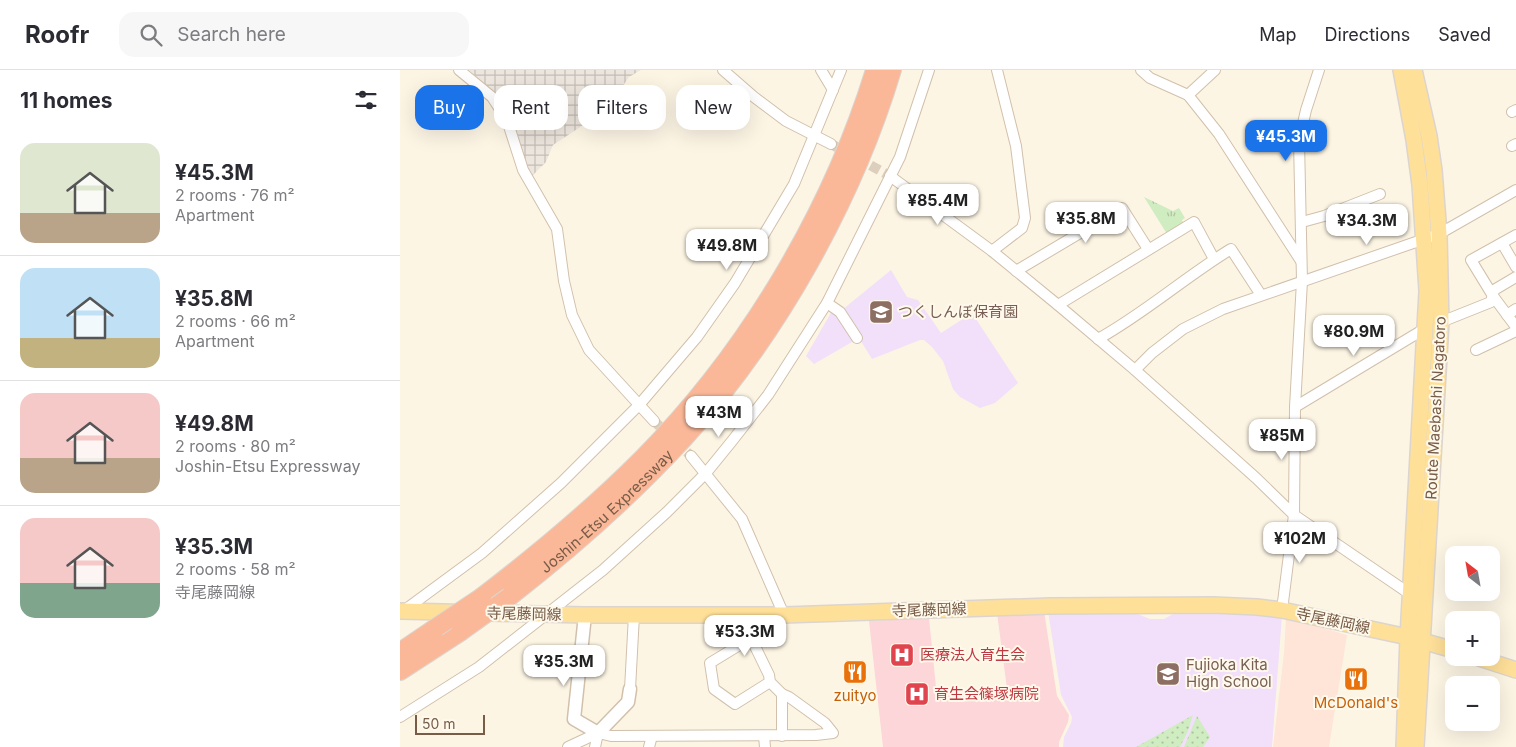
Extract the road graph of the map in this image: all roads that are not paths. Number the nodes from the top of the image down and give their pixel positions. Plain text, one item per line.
1 (460, 70) edge
2 (722, 70) edge
3 (821, 70) edge
4 (829, 70) edge
5 (841, 70) edge
6 (875, 70) edge
7 (892, 70) edge
8 (929, 70) edge
9 (996, 70) edge
10 (1141, 70) edge
11 (1215, 70) edge
12 (1319, 70) edge
13 (1401, 70) edge
14 (1414, 70) edge
15 (833, 90) junction
16 (1188, 95) junction
17 (814, 134) junction
18 (831, 144) tunnel mouth
19 (890, 176) junction
20 (1516, 190) edge
21 (1380, 194) dead end
22 (1302, 222) junction
23 (1439, 234) junction
24 (1516, 235) edge
25 (1425, 240) junction
26 (1502, 243) junction
27 (1148, 249) junction
28 (992, 251) junction
29 (1214, 259) junction
30 (1302, 262) junction
31 (1516, 267) edge
32 (1016, 271) junction
33 (1516, 277) edge
34 (1302, 281) junction
35 (1261, 295) junction
36 (1493, 296) junction
37 (827, 304) junction
38 (1058, 305) junction
39 (1511, 312) edge
40 (1441, 322) junction
41 (1426, 328) junction
42 (1516, 329) edge
43 (857, 338) dead end
44 (1098, 339) junction
45 (1476, 350) dead end
46 (1135, 370) junction
47 (639, 405) junction
48 (1295, 407) junction
49 (654, 421) tunnel mouth
50 (691, 456) tunnel mouth
51 (706, 473) junction
52 (1294, 515) junction
53 (1410, 594) junction
54 (1282, 610) junction
55 (401, 612) edge
56 (547, 614) junction
57 (585, 615) junction
58 (634, 615) junction
59 (784, 616) junction
60 (1408, 637) junction
61 (1424, 641) junction
62 (1445, 647) edge
63 (400, 652) edge
64 (1500, 665) edge
65 (1516, 670) edge
66 (400, 671) edge
67 (770, 682) junction
68 (630, 689) joint
69 (782, 694) junction
70 (400, 717) edge
71 (598, 733) junction
72 (816, 735) junction
73 (652, 736) junction
74 (764, 736) junction
75 (782, 736) junction
76 (568, 747) edge
77 (594, 747) edge
78 (649, 747) edge
79 (765, 747) edge
80 (816, 747) edge
81 (1404, 747) edge
82 (1416, 747) edge

1 - 47 street
2 - 17 street
3 - 15 street
4 - 15 street
5 - 15 street
6 - 63 highway, Joshin-Etsu Expressway, bridge
7 - 66 highway, Joshin-Etsu Expressway, bridge
8 - 19 street
9 - 28 street
10 - 16 street
11 - 16 street
12 - 22 street
13 - 25 main road, Route Maebashi Nagatoro
14 - 23 main road, Route Maebashi Nagatoro
15 - 17 street
16 - 30 street
17 - 18 street
17 - 47 street
19 - 28 street
19 - 37 street
20 - 23 street
21 - 22 street
22 - 30 street
23 - 25 street
23 - 40 main road, Route Maebashi Nagatoro
24 - 26 street
25 - 34 street
25 - 41 main road, Route Maebashi Nagatoro
26 - 31 street
26 - 36 street
27 - 29 street
27 - 32 street
27 - 38 street
28 - 32 street
29 - 35 street
29 - 44 street
30 - 34 street
32 - 38 street
33 - 36 street
34 - 35 street
34 - 48 street
35 - 46 street
36 - 39 street
36 - 40 street
37 - 43 street
37 - 51 street
38 - 44 street
39 - 42 street
40 - 61 main road, Route Maebashi Nagatoro
41 - 48 street
41 - 53 main road, Route Maebashi Nagatoro
42 - 45 street
44 - 46 street
46 - 52 street
47 - 49 street
47 - 55 street
48 - 52 street
50 - 51 street
51 - 56 street
51 - 59 street
52 - 53 street
52 - 54 street
53 - 60 main road, Route Maebashi Nagatoro
54 - 59 main road, 寺尾藤岡線
54 - 60 main road, 寺尾藤岡線
55 - 56 main road, 寺尾藤岡線
56 - 57 main road, 寺尾藤岡線
56 - 70 street
57 - 58 main road, 寺尾藤岡線
57 - 71 street
58 - 59 main road, 寺尾藤岡線
58 - 68 street
60 - 61 main road, 寺尾藤岡線
60 - 81 main road, Route Maebashi Nagatoro
61 - 62 main road, 寺尾藤岡線
61 - 82 main road, Route Maebashi Nagatoro
64 - 65 main road
67 - 67 street
67 - 69 street
68 - 71 street
69 - 72 street
69 - 75 street
71 - 73 street
71 - 76 street
71 - 77 street
72 - 75 street
72 - 80 street
73 - 74 street
73 - 78 street
74 - 75 street
74 - 79 street

